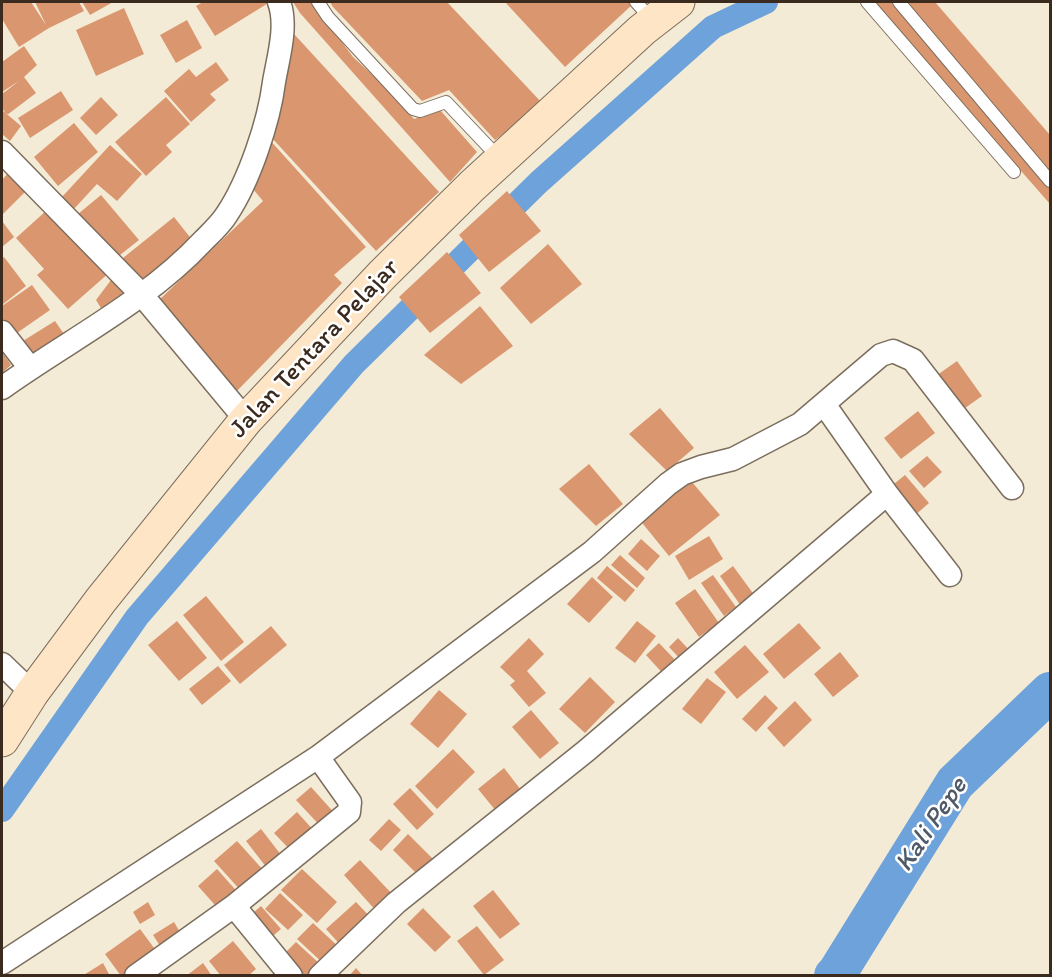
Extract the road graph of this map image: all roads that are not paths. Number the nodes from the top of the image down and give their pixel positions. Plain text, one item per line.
1 (279, 2) edge
2 (318, 2) edge
3 (867, 2) edge
4 (899, 2) edge
5 (656, 8) edge
6 (500, 160) junction
7 (4, 161) edge
8 (1014, 172) dead end
9 (1050, 181) edge
10 (142, 295) junction
11 (2, 332) edge
12 (30, 368) junction
13 (2, 388) edge
14 (824, 404) junction
15 (246, 420) junction
16 (1012, 488) dead end
17 (887, 494) junction
18 (950, 575) dead end
19 (2, 664) edge
20 (32, 693) junction
21 (2, 740) edge
22 (318, 757) junction
23 (234, 906) junction
24 (2, 963) edge
25 (136, 975) edge
26 (291, 975) edge
27 (320, 975) edge

1 - 10 street
2 - 6 lane
3 - 8 lane
4 - 9 lane
5 - 6 main road, Jalan Tentara Pelajar
6 - 15 main road, Jalan Tentara Pelajar
7 - 10 street
10 - 12 street
10 - 15 street
11 - 12 street
12 - 13 street
14 - 16 street
14 - 17 street
14 - 22 street
15 - 20 main road, Jalan Tentara Pelajar
17 - 18 street
17 - 27 street
19 - 20 street
20 - 21 main road, Jalan Tentara Pelajar
22 - 23 street
22 - 24 street
23 - 25 street
23 - 26 street

